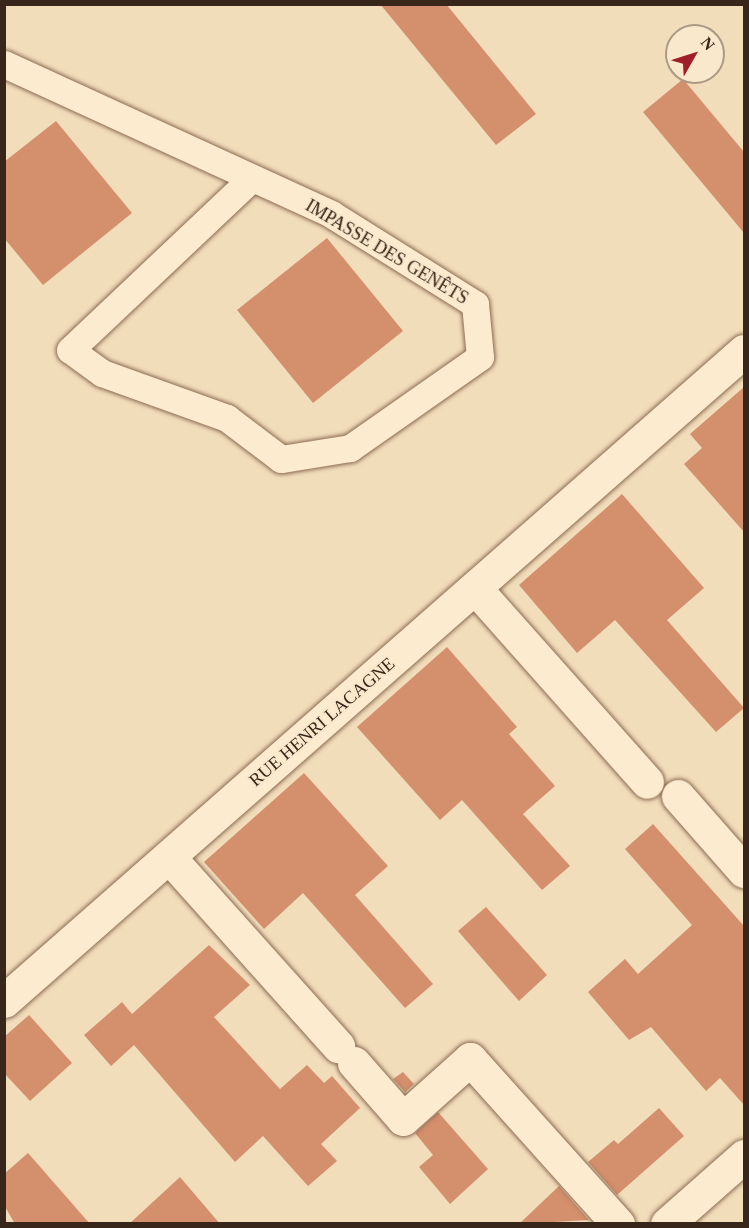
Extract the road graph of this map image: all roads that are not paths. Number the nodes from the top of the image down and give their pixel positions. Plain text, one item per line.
1 (4, 64) edge
2 (252, 177) junction
3 (744, 351) edge
4 (475, 588) junction
5 (647, 782) dead end
6 (678, 796) dead end
7 (169, 856) junction
8 (744, 871) edge
9 (4, 1001) edge
10 (744, 1156) edge
11 (618, 1224) edge
12 (667, 1224) edge

1 - 2 lane, IMPASSE DES GENÊTS
2 - 2 lane, IMPASSE DES GENÊTS
3 - 4 street, RUE HENRI LACAGNE
4 - 5 street
4 - 7 street, RUE HENRI LACAGNE
6 - 8 street
7 - 9 street, RUE HENRI LACAGNE
7 - 11 street
10 - 12 street

